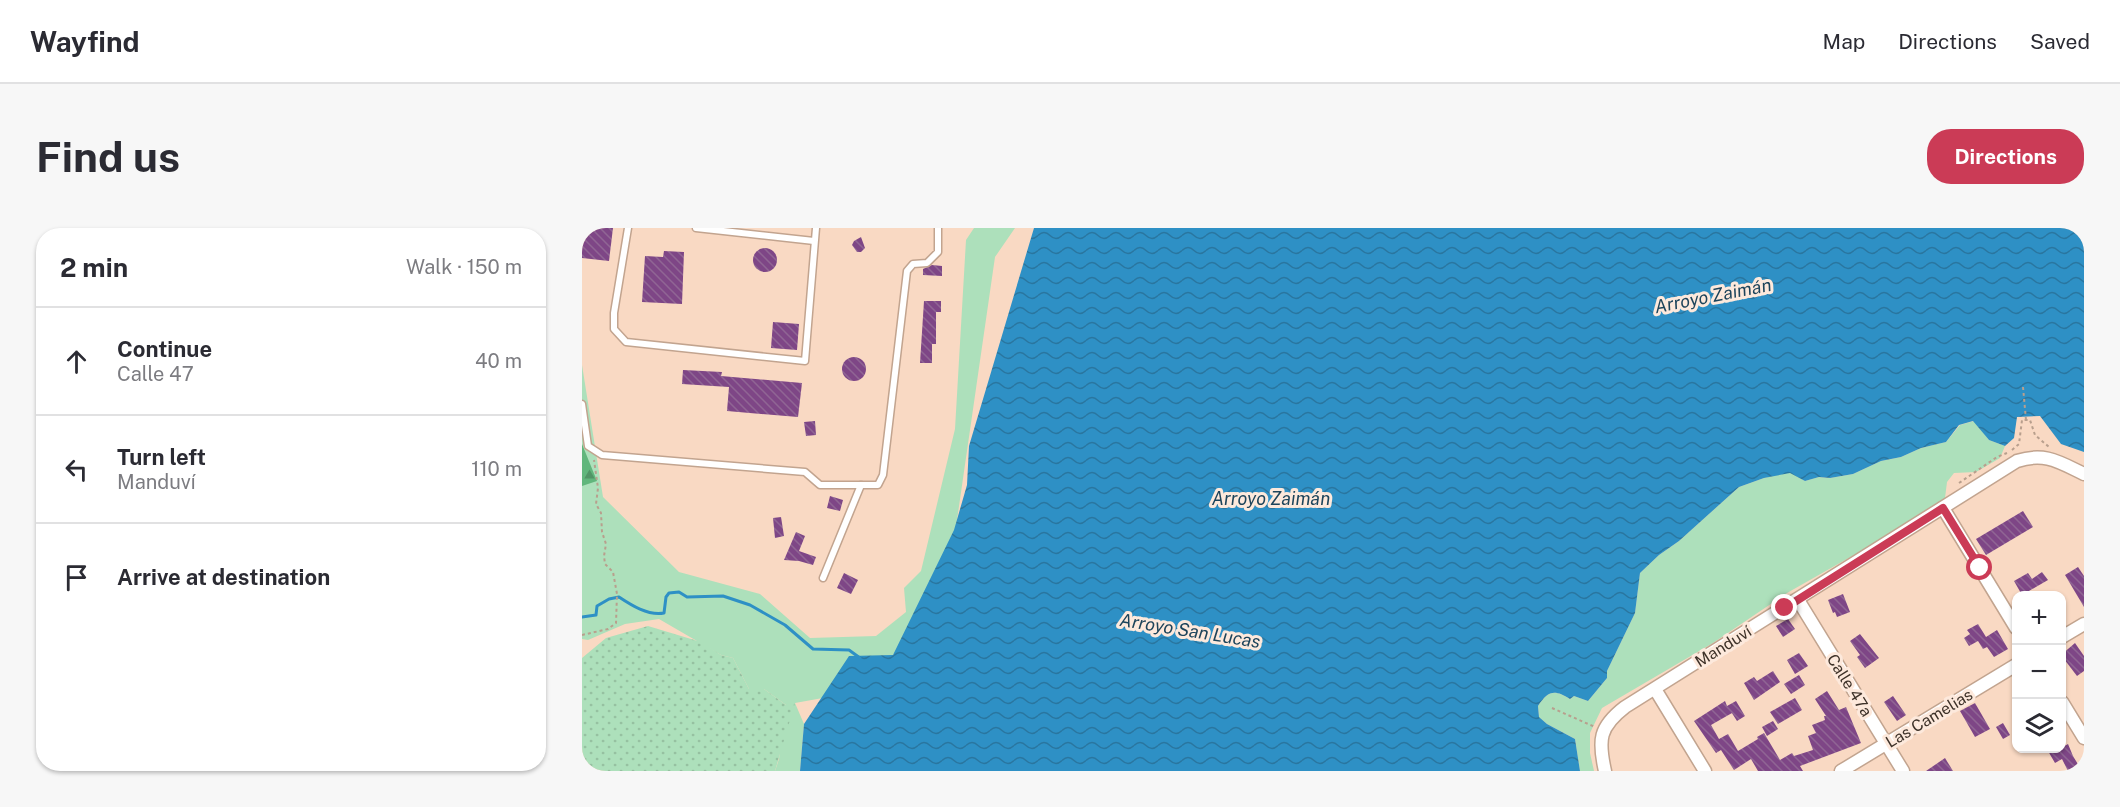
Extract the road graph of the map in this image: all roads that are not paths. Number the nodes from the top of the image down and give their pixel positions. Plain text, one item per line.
1 (628, 228) edge
2 (696, 228) edge
3 (816, 228) edge
4 (938, 228) edge
5 (717, 229) edge
6 (814, 241) junction
7 (582, 404) edge
8 (2084, 474) edge
9 (861, 485) junction
10 (1943, 508) junction
11 (823, 578) dead end
12 (1798, 600) junction
13 (2012, 621) edge
14 (2084, 624) edge
15 (2066, 634) edge
16 (2012, 667) edge
17 (1655, 689) junction
18 (2066, 710) edge
19 (2084, 738) edge
20 (1886, 744) junction
21 (1605, 771) edge
22 (1705, 771) edge
23 (1841, 771) edge
24 (1903, 771) edge

1 - 6 lane
2 - 5 lane
3 - 6 lane
4 - 9 lane
5 - 6 lane
7 - 9 lane
8 - 10 street, Manduví
9 - 11 lane
10 - 12 street, Manduví
10 - 13 street
12 - 17 street, Manduví
12 - 20 street, Calle 47a
14 - 15 street
16 - 20 street, Las Camelias
17 - 21 street, Manduví
17 - 22 street
18 - 19 street
20 - 23 street, Las Camelias
20 - 24 street, Calle 47a

